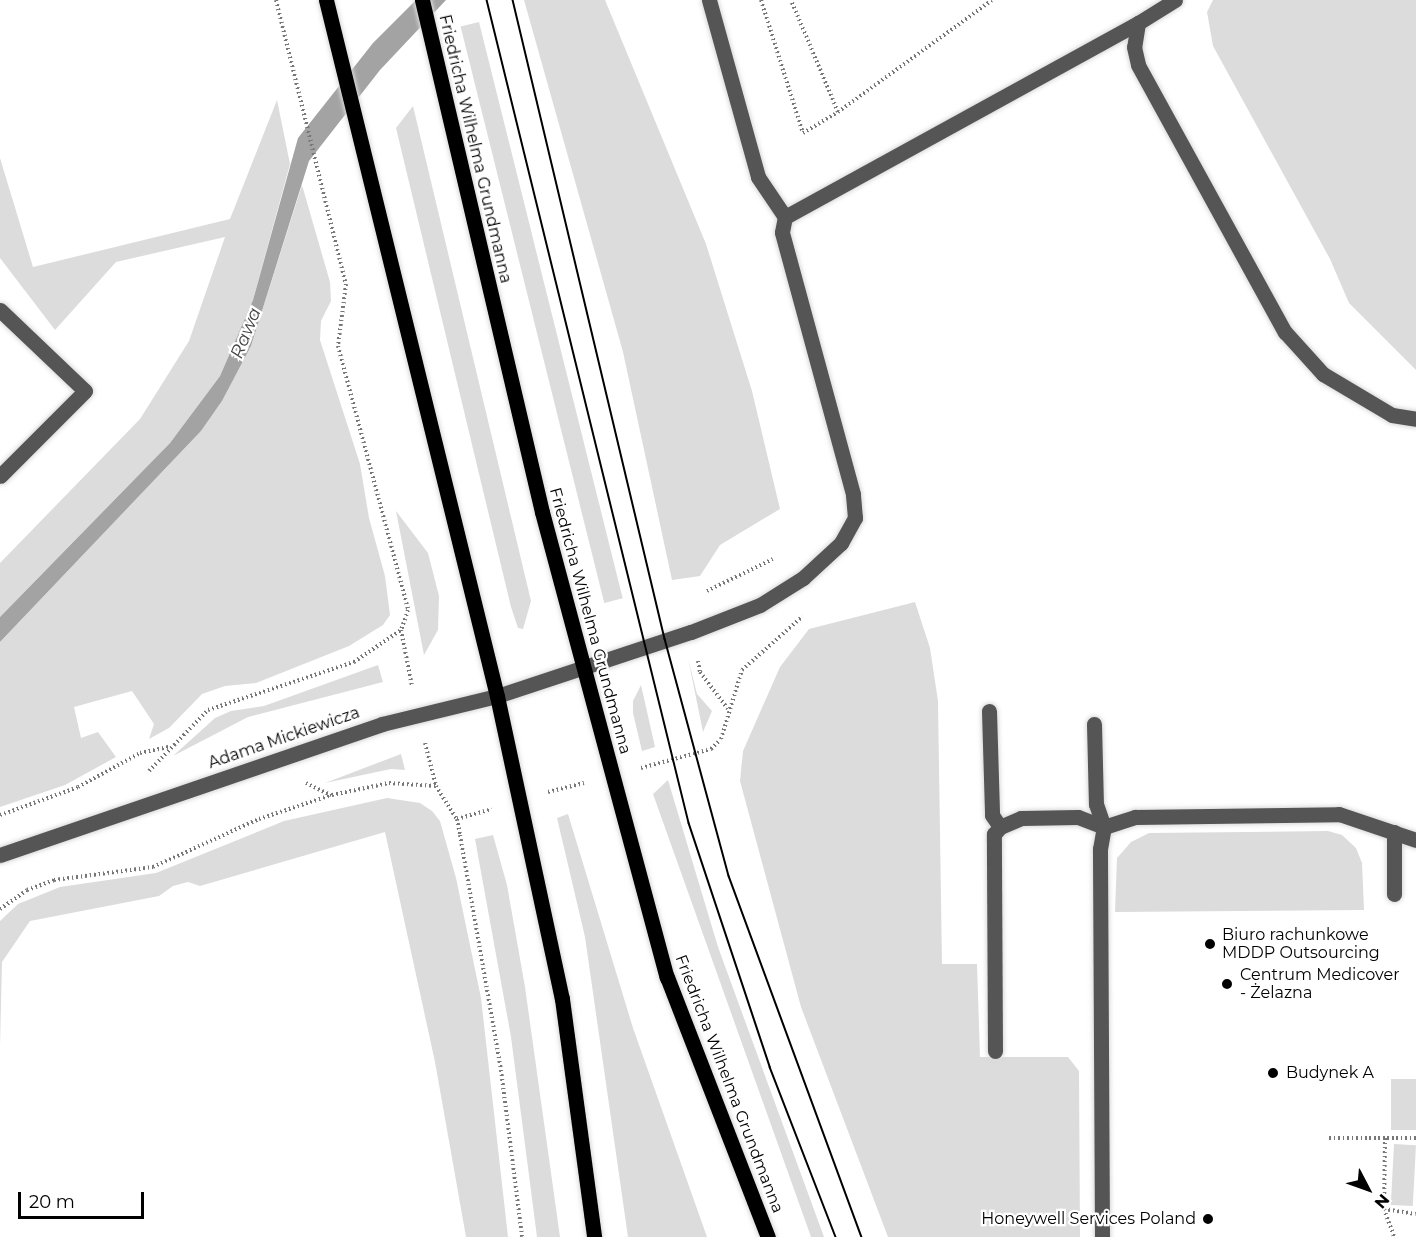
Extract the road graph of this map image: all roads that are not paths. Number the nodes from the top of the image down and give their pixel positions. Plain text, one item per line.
1 (326, 0) edge
2 (422, 0) edge
3 (709, 0) edge
4 (1175, 0) edge
5 (1138, 23) junction
6 (785, 217) junction
7 (0, 310) edge
8 (1416, 419) edge
9 (0, 476) edge
10 (582, 666) junction
11 (497, 696) junction
12 (989, 711) dead end
13 (1094, 723) dead end
14 (1000, 827) junction
15 (1104, 827) junction
16 (1394, 832) junction
17 (1416, 840) edge
18 (0, 855) edge
19 (1394, 894) dead end
20 (995, 1051) dead end
21 (594, 1237) edge
22 (768, 1237) edge
23 (1102, 1237) edge

1 - 11 main road
2 - 10 main road, Friedricha Wilhelma Grundmanna
3 - 6 street
4 - 5 street
5 - 6 street
5 - 8 street
6 - 10 street, Adama Mickiewicza
7 - 9 street
10 - 11 street, Adama Mickiewicza
10 - 22 main road, Friedricha Wilhelma Grundmanna
11 - 18 street, Adama Mickiewicza
11 - 21 main road
12 - 14 street
13 - 15 street
14 - 15 street
14 - 20 street
15 - 16 street
15 - 23 street
16 - 17 street
16 - 19 street

